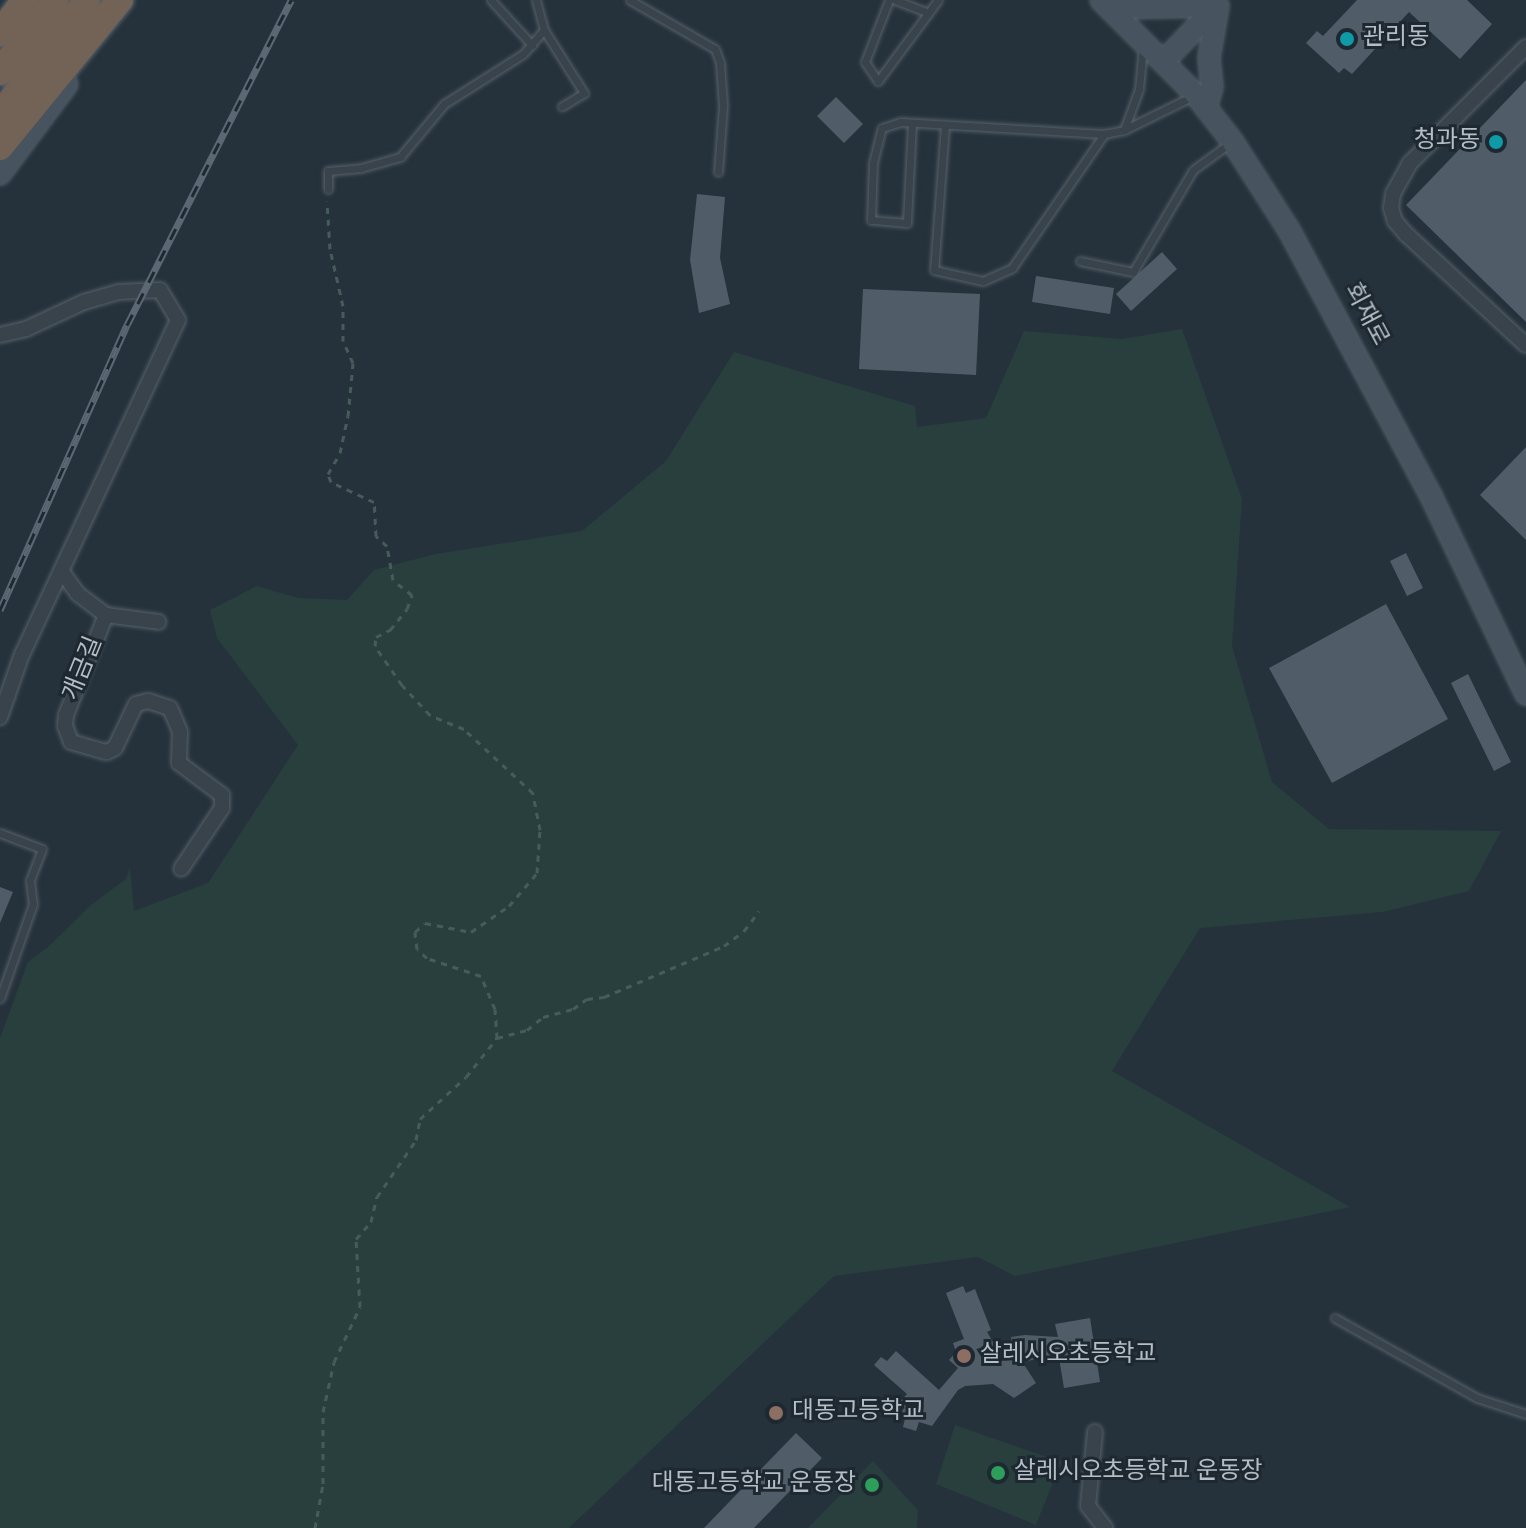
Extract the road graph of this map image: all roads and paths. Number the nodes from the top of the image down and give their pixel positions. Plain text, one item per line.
1 (25, 0) edge
2 (55, 0) edge
3 (87, 0) edge
4 (120, 0) edge
5 (129, 0) edge
6 (491, 0) edge
7 (536, 0) edge
8 (630, 0) edge
9 (892, 0) edge
10 (938, 0) edge
11 (1220, 3) edge
12 (1105, 4) edge
13 (927, 12) junction
14 (544, 30) junction
15 (0, 33) edge
16 (1143, 41) junction
17 (532, 45) junction
18 (1526, 47) edge
19 (1164, 61) junction
20 (0, 72) edge
21 (1201, 101) junction
22 (562, 106) dead end
23 (0, 115) edge
24 (912, 123) junction
25 (945, 125) junction
26 (1124, 130) junction
27 (1104, 134) junction
28 (1232, 141) junction
29 (0, 147) edge
30 (718, 172) dead end
31 (0, 174) edge
32 (328, 189) joint
33 (1080, 261) dead end
34 (0, 335) edge
35 (1526, 345) edge
36 (62, 572) junction
37 (106, 615) junction
38 (159, 622) dead end
39 (1526, 694) edge
40 (0, 717) edge
41 (0, 833) edge
42 (181, 869) dead end
43 (759, 911) dead end
44 (0, 998) edge
45 (497, 1038) junction
46 (1335, 1318) dead end
47 (1526, 1414) edge
48 (1095, 1432) dead end
49 (315, 1528) edge
50 (1105, 1528) edge

1 - 15 highway
2 - 20 highway
3 - 23 highway
4 - 29 highway
5 - 31 main road
6 - 17 lane
7 - 14 lane
8 - 30 lane
9 - 13 lane
9 - 13 lane
10 - 13 lane
11 - 12 main road
11 - 19 main road
11 - 21 main road
12 - 16 main road, 회재로
14 - 17 lane
14 - 22 lane
16 - 19 main road, 회재로
16 - 26 lane
17 - 32 lane
18 - 35 street
19 - 21 main road, 회재로
21 - 26 lane
21 - 28 main road, 회재로
24 - 24 lane
24 - 25 lane
25 - 27 lane
25 - 27 lane
26 - 27 lane
28 - 33 lane
28 - 39 main road, 회재로
32 - 45 path
34 - 36 street
36 - 37 street, 개금길
36 - 40 street
37 - 38 street
37 - 42 street, 개금길
41 - 44 lane
43 - 45 path
45 - 49 path
46 - 47 lane
48 - 50 street

